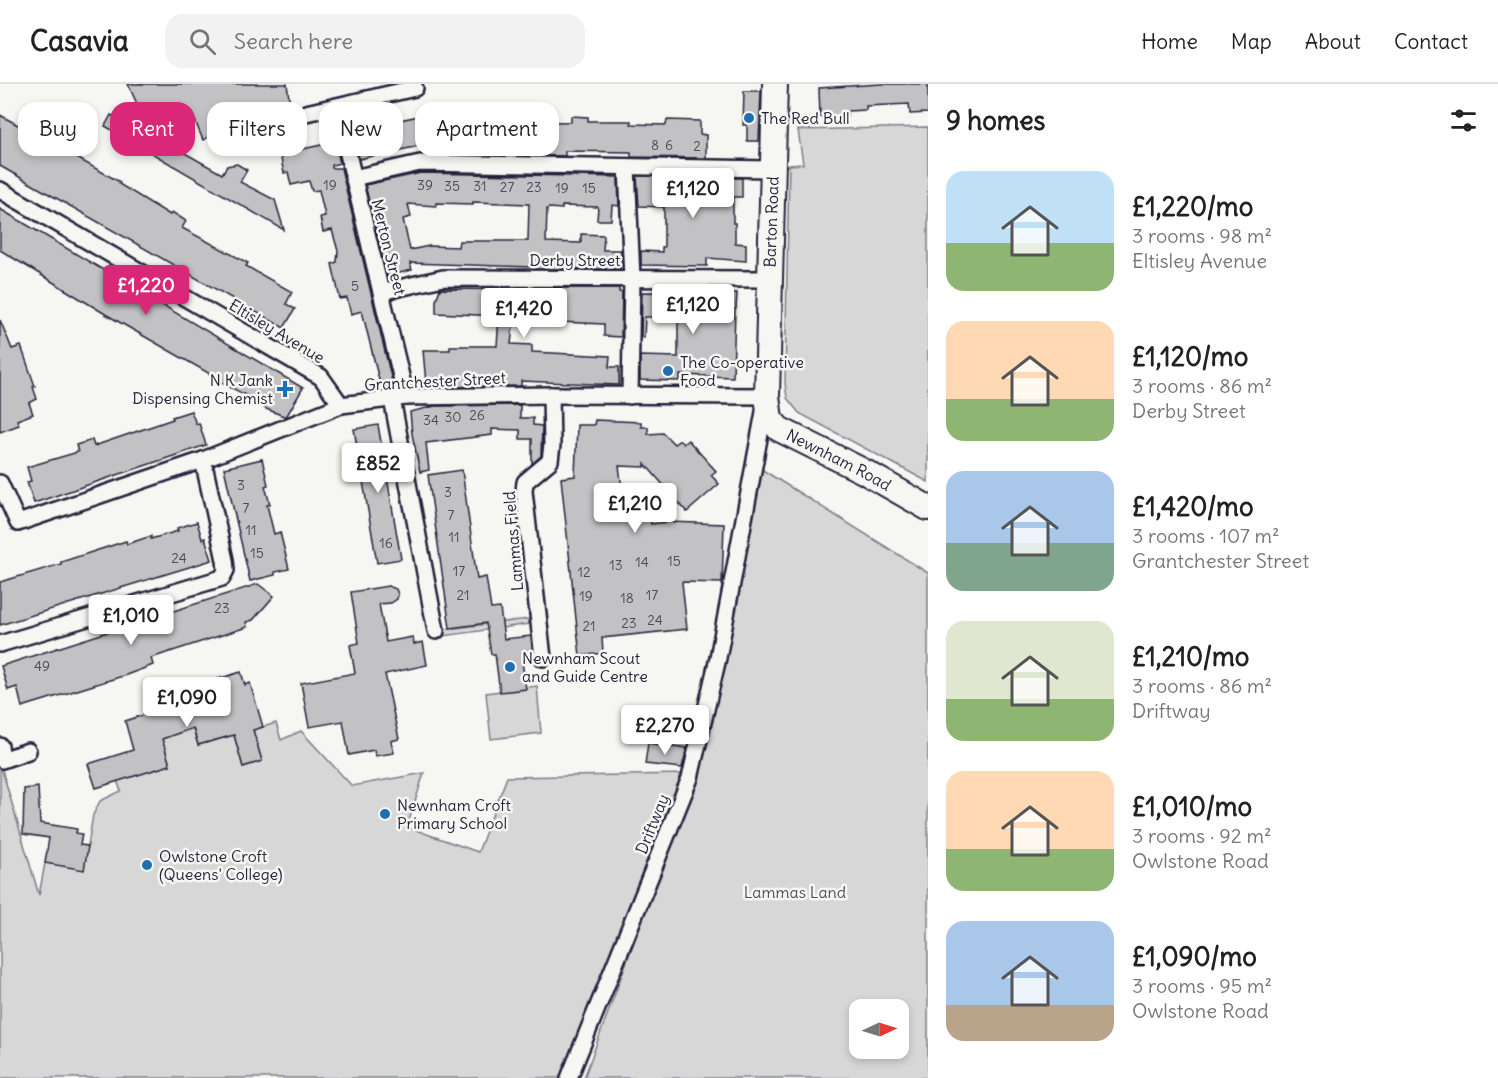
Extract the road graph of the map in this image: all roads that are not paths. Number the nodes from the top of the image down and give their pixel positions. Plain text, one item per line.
1 (775, 84) edge
2 (415, 88) dead end
3 (356, 102) edge
4 (348, 156) edge
5 (627, 167) junction
6 (773, 169) junction
7 (353, 178) junction
8 (0, 190) edge
9 (632, 278) junction
10 (770, 279) junction
11 (381, 292) junction
12 (551, 395) junction
13 (630, 396) junction
14 (767, 396) junction
15 (399, 398) junction
16 (340, 405) junction
17 (203, 460) junction
18 (0, 483) edge
19 (928, 508) edge
20 (436, 631) dead end
21 (0, 644) edge
22 (543, 658) dead end
23 (0, 746) edge
24 (28, 752) dead end
25 (569, 1078) edge

1 - 6 main road, Barton Road
2 - 3 street
4 - 7 street, Merton Street
5 - 6 street
5 - 7 street
5 - 9 street
6 - 10 main road, Barton Road
7 - 11 street, Merton Street
8 - 16 street, Eltisley Avenue
9 - 10 street, Derby Street
9 - 11 street, Derby Street
9 - 13 street
10 - 14 main road, Barton Road
11 - 15 street, Merton Street
12 - 13 street, Grantchester Street
12 - 15 street, Grantchester Street
12 - 22 street, Lammas Field
13 - 14 street, Grantchester Street
14 - 19 main road, Newnham Road
14 - 25 street, Driftway
15 - 16 street, Grantchester Street
15 - 20 street, Merton Street
16 - 17 street, Grantchester Street
17 - 18 street, Grantchester Street
17 - 21 street
23 - 24 street

